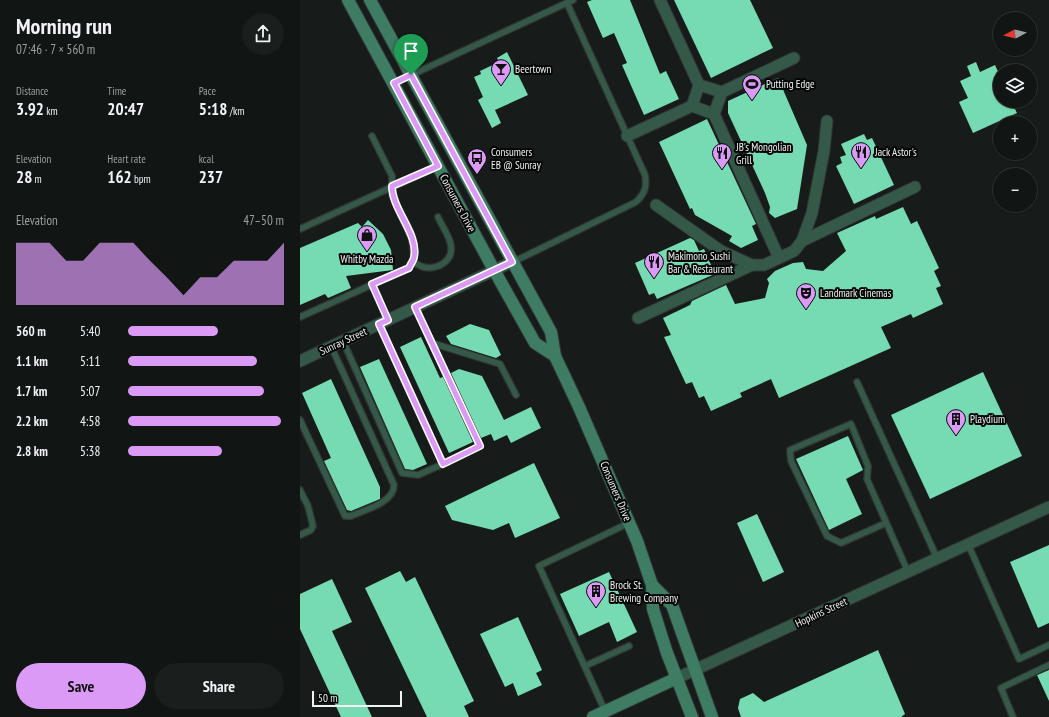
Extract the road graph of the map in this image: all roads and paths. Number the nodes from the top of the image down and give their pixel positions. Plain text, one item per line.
1 (348, 0) edge
2 (370, 0) edge
3 (573, 0) edge
4 (660, 0) edge
5 (567, 3) junction
6 (794, 58) dead end
7 (411, 75) junction
8 (394, 83) junction
9 (699, 85) junction
10 (722, 92) junction
11 (692, 106) junction
12 (714, 114) junction
13 (826, 122) dead end
14 (372, 136) dead end
15 (627, 136) junction
16 (438, 166) junction
17 (392, 186) junction
18 (915, 187) dead end
19 (656, 205) dead end
20 (438, 217) dead end
21 (300, 229) edge
22 (802, 241) junction
23 (779, 258) junction
24 (412, 262) junction
25 (512, 262) junction
26 (752, 265) junction
27 (494, 270) junction
28 (372, 284) junction
29 (415, 307) junction
30 (300, 317) edge
31 (638, 318) dead end
32 (384, 322) junction
33 (343, 341) junction
34 (432, 343) junction
35 (330, 346) junction
36 (555, 356) junction
37 (300, 361) edge
38 (857, 382) dead end
39 (516, 396) dead end
40 (300, 420) edge
41 (443, 464) junction
42 (300, 490) edge
43 (1049, 507) edge
44 (630, 523) junction
45 (886, 523) junction
46 (300, 535) edge
47 (968, 544) junction
48 (937, 558) junction
49 (908, 572) junction
50 (652, 585) junction
51 (1049, 645) edge
52 (629, 646) dead end
53 (1049, 665) edge
54 (585, 666) junction
55 (695, 670) junction
56 (677, 678) junction
57 (606, 711) junction
58 (592, 717) edge
59 (692, 717) edge
60 (712, 717) edge
61 (1013, 717) edge

1 - 8 main road, Consumers Drive
2 - 7 main road, Consumers Drive
3 - 5 lane
4 - 9 street
5 - 7 lane
5 - 15 lane
6 - 10 street
7 - 8 lane
7 - 25 main road, Consumers Drive
8 - 16 main road, Consumers Drive
9 - 10 street
9 - 11 street
10 - 12 street
11 - 12 street
11 - 15 street
12 - 23 street
13 - 22 street
14 - 17 lane
15 - 25 lane
16 - 17 lane
16 - 27 main road, Consumers Drive
17 - 21 lane
17 - 24 lane
18 - 22 street
19 - 26 street
20 - 24 lane
22 - 23 street
23 - 26 street
24 - 28 lane
25 - 27 street, Sunray Street
25 - 36 main road, Consumers Drive
26 - 31 street
27 - 29 street, Sunray Street
27 - 36 main road, Consumers Drive
28 - 30 lane
28 - 32 lane
29 - 32 street, Sunray Street
29 - 34 lane
32 - 33 street, Sunray Street
32 - 41 lane
33 - 35 street, Sunray Street
33 - 41 lane
34 - 39 lane
34 - 41 lane
35 - 37 street, Sunray Street
35 - 40 lane
36 - 44 main road, Consumers Drive
38 - 48 lane
42 - 46 lane
43 - 47 street, Hopkins Street
44 - 50 main road, Consumers Drive
44 - 54 lane
45 - 45 lane
45 - 49 lane
47 - 48 street, Hopkins Street
47 - 51 lane
48 - 49 street, Hopkins Street
49 - 55 street, Hopkins Street
50 - 55 main road, Consumers Drive
50 - 56 main road, Consumers Drive
52 - 54 lane
53 - 61 lane
54 - 57 lane
55 - 56 street, Hopkins Street
55 - 60 main road, Consumers Drive
56 - 57 main road, Hopkins Street
56 - 59 main road, Consumers Drive
57 - 58 main road, Hopkins Street

